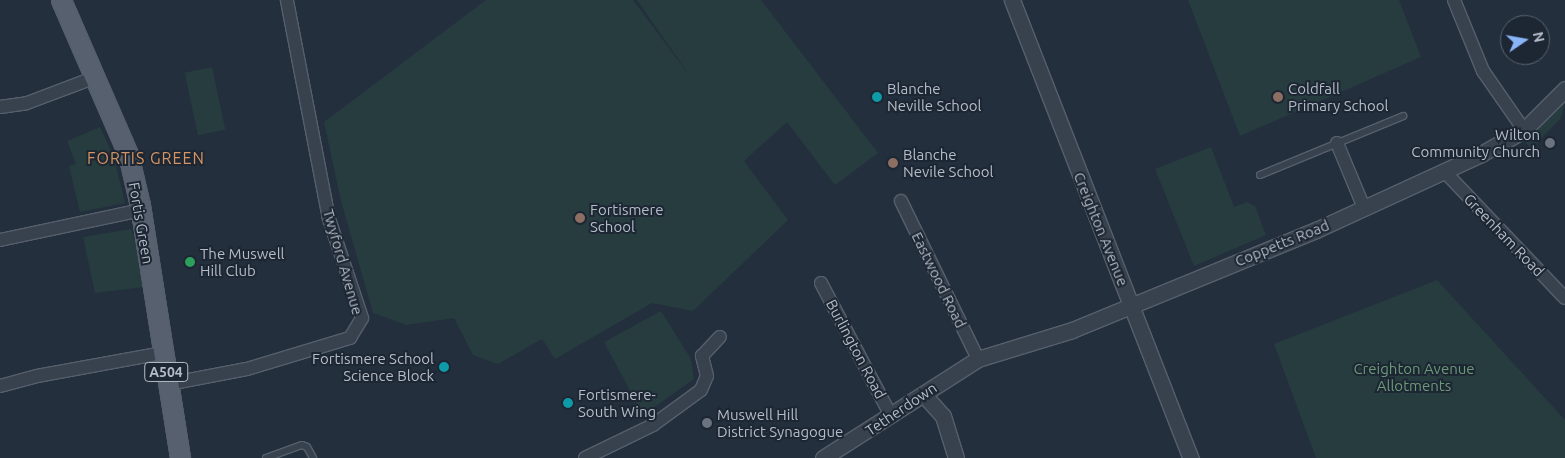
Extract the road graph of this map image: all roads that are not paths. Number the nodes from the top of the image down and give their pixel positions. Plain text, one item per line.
1 (61, 0) edge
2 (287, 0) edge
3 (1012, 0) edge
4 (1454, 0) edge
5 (96, 77) junction
6 (1565, 89) edge
7 (0, 107) edge
8 (1403, 116) dead end
9 (1524, 130) junction
10 (1337, 143) junction
11 (1444, 171) junction
12 (1260, 175) dead end
13 (901, 201) dead end
14 (1364, 208) junction
15 (141, 210) junction
16 (0, 240) edge
17 (821, 283) dead end
18 (1565, 298) edge
19 (1132, 305) junction
20 (720, 337) dead end
21 (162, 353) junction
22 (978, 358) junction
23 (168, 384) junction
24 (0, 386) edge
25 (924, 395) junction
26 (891, 416) junction
27 (180, 458) edge
28 (266, 458) edge
29 (313, 458) edge
30 (585, 458) edge
31 (823, 458) edge
32 (956, 458) edge
33 (1191, 458) edge

1 - 5 main road, Fortis Green / A504
2 - 23 street, Twyford Avenue
3 - 19 street, Creighton Avenue
4 - 9 street
5 - 7 street
5 - 15 main road, Fortis Green / A504
6 - 9 street, Coppetts Road
8 - 10 lane
9 - 11 street, Coppetts Road
10 - 12 lane
10 - 14 street
11 - 14 street, Coppetts Road
11 - 18 street, Greenham Road
13 - 22 street, Eastwood Road
14 - 19 street, Coppetts Road
15 - 16 street
15 - 21 main road, Fortis Green / A504
17 - 26 street, Burlington Road
19 - 22 street, Coppetts Road
19 - 33 street, Creighton Avenue
20 - 30 street
21 - 23 main road, Fortis Green / A504
21 - 24 street
22 - 25 street, Tetherdown
23 - 27 main road, Fortis Green / A504
25 - 26 street, Tetherdown
25 - 32 street
26 - 31 street, Tetherdown
28 - 29 lane

